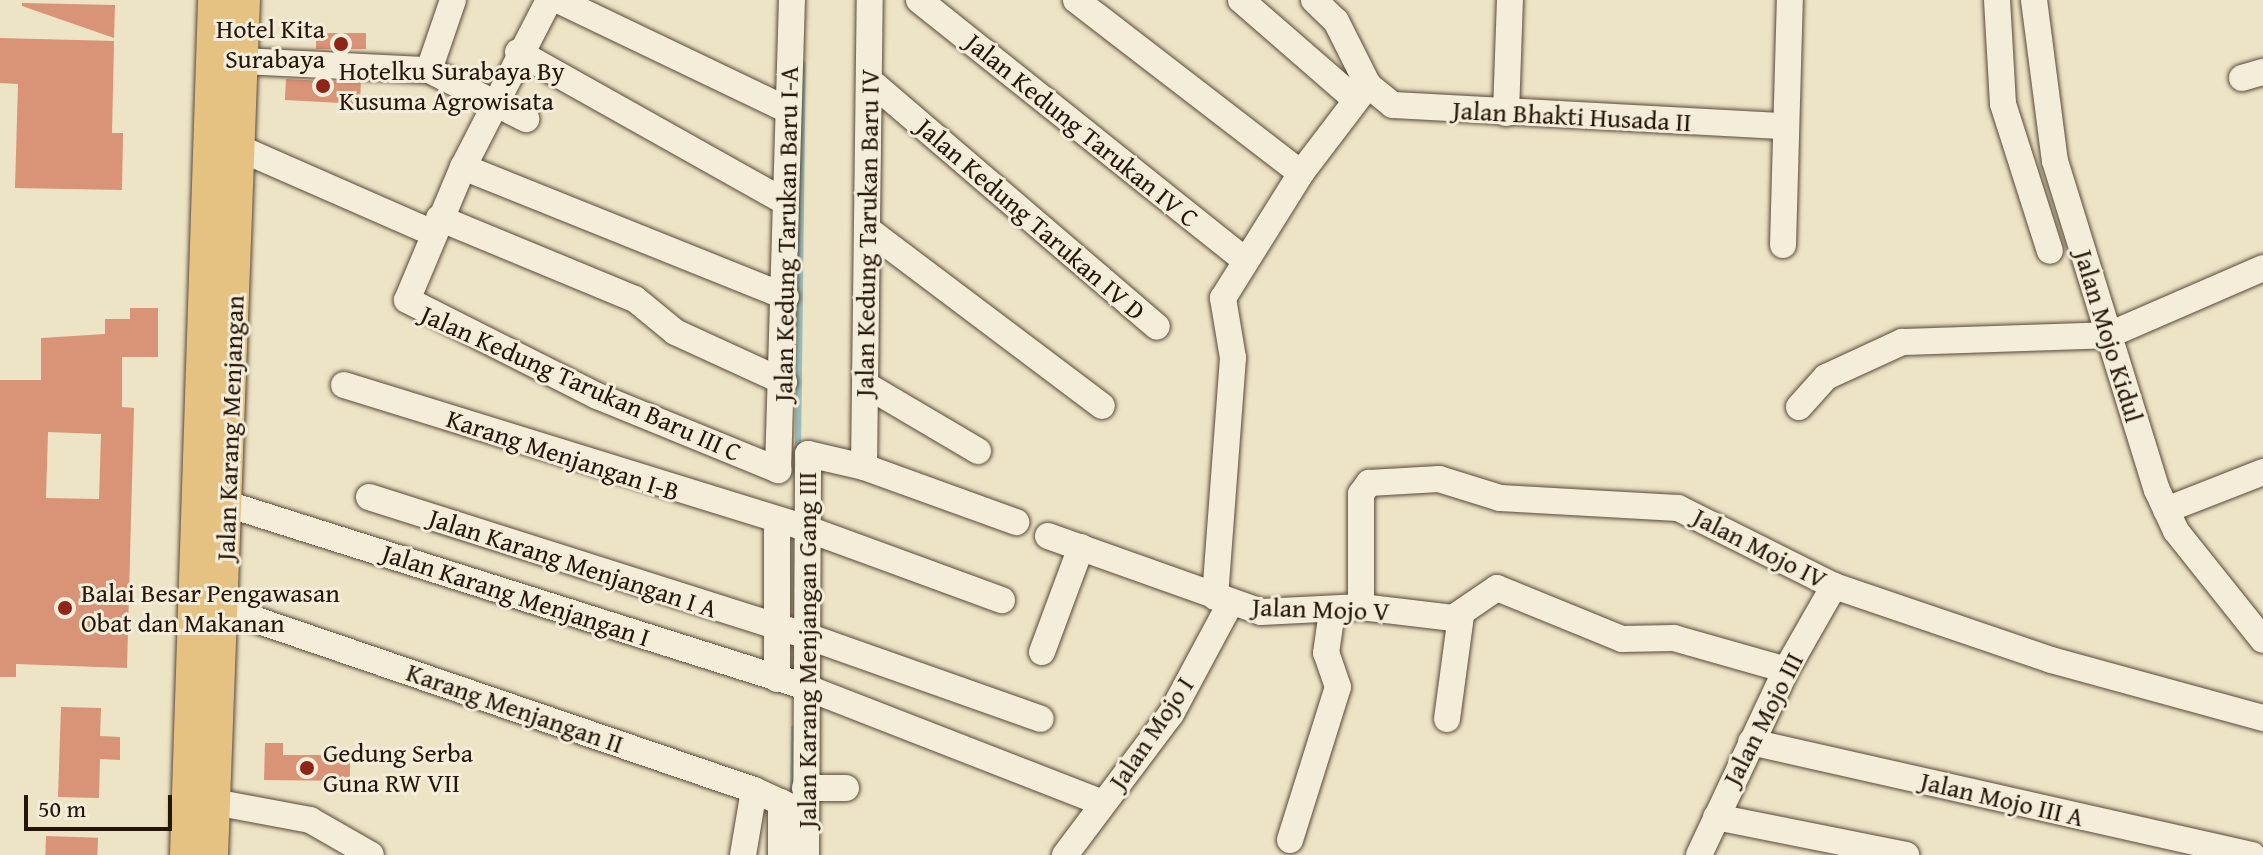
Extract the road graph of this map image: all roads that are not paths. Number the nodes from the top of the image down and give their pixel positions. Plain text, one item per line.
1 (214, 0) edge
2 (244, 0) edge
3 (453, 0) edge
4 (549, 0) edge
5 (558, 0) edge
6 (791, 0) edge
7 (870, 0) edge
8 (919, 0) edge
9 (1076, 0) edge
10 (1241, 0) edge
11 (1314, 0) edge
12 (1510, 0) edge
13 (1790, 0) edge
14 (1997, 0) edge
15 (2034, 0) edge
16 (1337, 11) edge
17 (518, 52) junction
18 (242, 61) junction
19 (429, 70) junction
20 (869, 80) junction
21 (1362, 92) junction
22 (495, 100) junction
23 (786, 109) junction
24 (1506, 113) junction
25 (526, 119) dead end
26 (1785, 126) junction
27 (239, 148) junction
28 (463, 167) junction
29 (1301, 173) junction
30 (785, 202) junction
31 (436, 226) junction
32 (867, 229) junction
33 (1783, 245) dead end
34 (2050, 251) dead end
35 (1245, 260) junction
36 (2263, 268) edge
37 (786, 297) junction
38 (1157, 327) dead end
39 (2109, 335) junction
40 (784, 382) junction
41 (344, 385) dead end
42 (866, 385) junction
43 (1102, 406) dead end
44 (1799, 407) dead end
45 (978, 451) dead end
46 (792, 456) junction
47 (864, 467) junction
48 (2263, 472) edge
49 (369, 497) dead end
50 (227, 504) junction
51 (2166, 510) junction
52 (1016, 522) dead end
53 (793, 525) junction
54 (1048, 536) dead end
55 (1081, 547) junction
56 (1834, 586) junction
57 (1002, 600) dead end
58 (1222, 600) junction
59 (1361, 607) junction
60 (224, 609) junction
61 (1332, 612) junction
62 (1461, 616) junction
63 (791, 632) junction
64 (2263, 640) edge
65 (1042, 652) dead end
66 (1786, 670) junction
67 (206, 680) junction
68 (790, 683) junction
69 (2263, 718) edge
70 (1041, 719) dead end
71 (1447, 719) dead end
72 (1751, 742) junction
73 (846, 788) dead end
74 (754, 790) junction
75 (214, 802) junction
76 (1102, 803) junction
77 (796, 804) junction
78 (1716, 817) junction
79 (1290, 840) dead end
80 (186, 855) edge
81 (212, 855) edge
82 (371, 855) edge
83 (743, 855) edge
84 (781, 855) edge
85 (806, 855) edge
86 (1065, 855) edge
87 (1699, 855) edge
88 (1906, 855) edge
89 (2252, 855) edge

1 - 67 main road, Jalan Karang Menjangan
2 - 18 main road, Jalan Karang Menjangan
3 - 19 street
4 - 17 street
5 - 23 street
6 - 23 street, Jalan Kedung Tarukan Baru I-A
7 - 20 street, Jalan Kedung Tarukan Baru IV
8 - 35 street, Jalan Kedung Tarukan IV C
9 - 29 street
10 - 21 street, Jalan Bhakti Husada II
11 - 16 street
12 - 24 street
13 - 26 street
14 - 34 street
15 - 39 street, Jalan Mojo Kidul
16 - 21 street
17 - 22 street
17 - 30 street
18 - 19 street
18 - 27 main road, Jalan Karang Menjangan
19 - 22 street
20 - 32 street, Jalan Kedung Tarukan Baru IV
20 - 38 street, Jalan Kedung Tarukan IV D
21 - 24 street, Jalan Bhakti Husada II
21 - 29 street
22 - 25 street
22 - 28 street
23 - 30 street, Jalan Kedung Tarukan Baru I-A
24 - 26 street, Jalan Bhakti Husada II
26 - 33 street
27 - 31 street
27 - 50 main road, Jalan Karang Menjangan
28 - 31 street
28 - 37 street
29 - 35 street
30 - 37 street, Jalan Kedung Tarukan Baru I-A
31 - 40 street
31 - 46 street, Jalan Kedung Tarukan Baru III C
32 - 42 street, Jalan Kedung Tarukan Baru IV
32 - 43 street
35 - 58 street
36 - 39 street
37 - 40 street, Jalan Kedung Tarukan Baru I-A
39 - 44 street
39 - 51 street, Jalan Mojo Kidul
40 - 46 street, Jalan Kedung Tarukan Baru I-A
41 - 53 street, Karang Menjangan I-B
42 - 45 street
42 - 47 street, Jalan Kedung Tarukan Baru IV
46 - 47 street, Jalan Karang Menjangan Gang III
46 - 53 street, Jalan Karang Menjangan Gang III
47 - 52 street, Jalan Karang Menjangan Gang III
48 - 51 street
49 - 63 street, Jalan Karang Menjangan I A
50 - 60 main road, Jalan Karang Menjangan
50 - 68 street, Jalan Karang Menjangan I
51 - 64 street, Jalan Mojo Kidul
53 - 57 street, Karang Menjangan I-B
53 - 63 street, Jalan Karang Menjangan Gang III
54 - 55 street, Jalan Mojo V
55 - 58 street, Jalan Mojo V
55 - 65 street
56 - 59 street, Jalan Mojo IV
56 - 66 street, Jalan Mojo III
56 - 69 street, Jalan Mojo IV
58 - 61 street, Jalan Mojo V
58 - 76 street, Jalan Mojo I
59 - 61 street, Jalan Mojo V
59 - 62 street, Jalan Mojo V
60 - 67 main road, Jalan Karang Menjangan
60 - 74 street, Karang Menjangan II
61 - 79 street
62 - 66 street
62 - 71 street
63 - 68 street, Jalan Karang Menjangan Gang III
63 - 70 street, Jalan Karang Menjangan I A
66 - 72 street, Jalan Mojo III
67 - 75 main road, Jalan Karang Menjangan
67 - 80 main road, Jalan Karang Menjangan
68 - 76 street, Jalan Karang Menjangan I
68 - 77 street, Jalan Karang Menjangan Gang III
72 - 78 street, Jalan Mojo III
72 - 89 street, Jalan Mojo III A
73 - 77 street
74 - 77 street, Karang Menjangan II
74 - 83 street
75 - 81 main road, Jalan Karang Menjangan
75 - 82 street
76 - 86 street, Jalan Mojo I
77 - 84 street
77 - 85 street, Jalan Karang Menjangan Gang III
78 - 87 street, Jalan Mojo III
78 - 88 street

